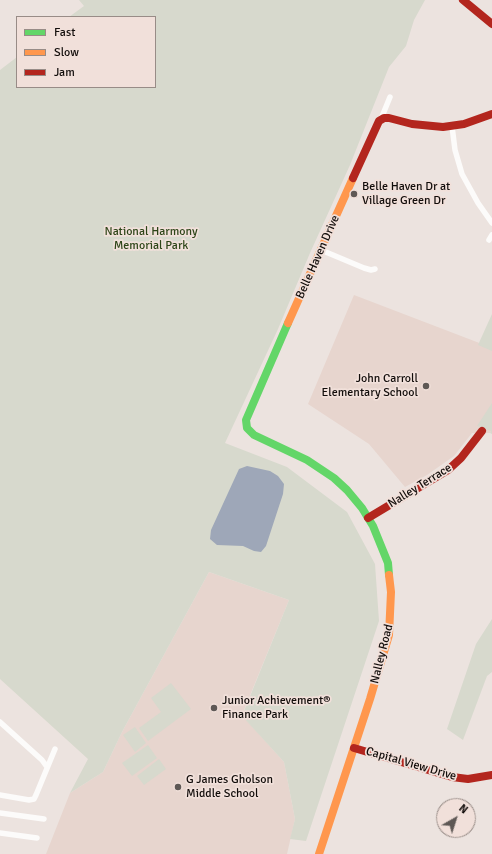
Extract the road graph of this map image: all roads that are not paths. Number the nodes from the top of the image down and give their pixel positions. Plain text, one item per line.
1 (463, 0) edge
2 (492, 24) edge
3 (390, 97) dead end
4 (492, 114) edge
5 (381, 119) junction
6 (452, 126) junction
7 (492, 223) edge
8 (321, 250) junction
9 (375, 269) dead end
10 (247, 418) joint
11 (482, 431) dead end
12 (368, 518) junction
13 (1, 724) edge
14 (354, 748) junction
15 (55, 749) dead end
16 (47, 767) junction
17 (492, 775) edge
18 (0, 795) edge
19 (0, 813) edge
20 (44, 819) dead end
21 (0, 833) edge
22 (38, 838) dead end
23 (319, 854) edge

1 - 2 street
3 - 5 street, Belle Haven Drive
4 - 6 street
5 - 6 street
5 - 8 street, Belle Haven Drive
6 - 7 street
8 - 9 street
8 - 10 street, Belle Haven Drive
10 - 12 street, Nalley Road
11 - 12 street, Nalley Terrace
12 - 14 street, Nalley Road
13 - 16 street
14 - 17 street, Capital View Drive
14 - 23 street, Nalley Road
15 - 16 street
16 - 18 street
19 - 20 street
21 - 22 street

